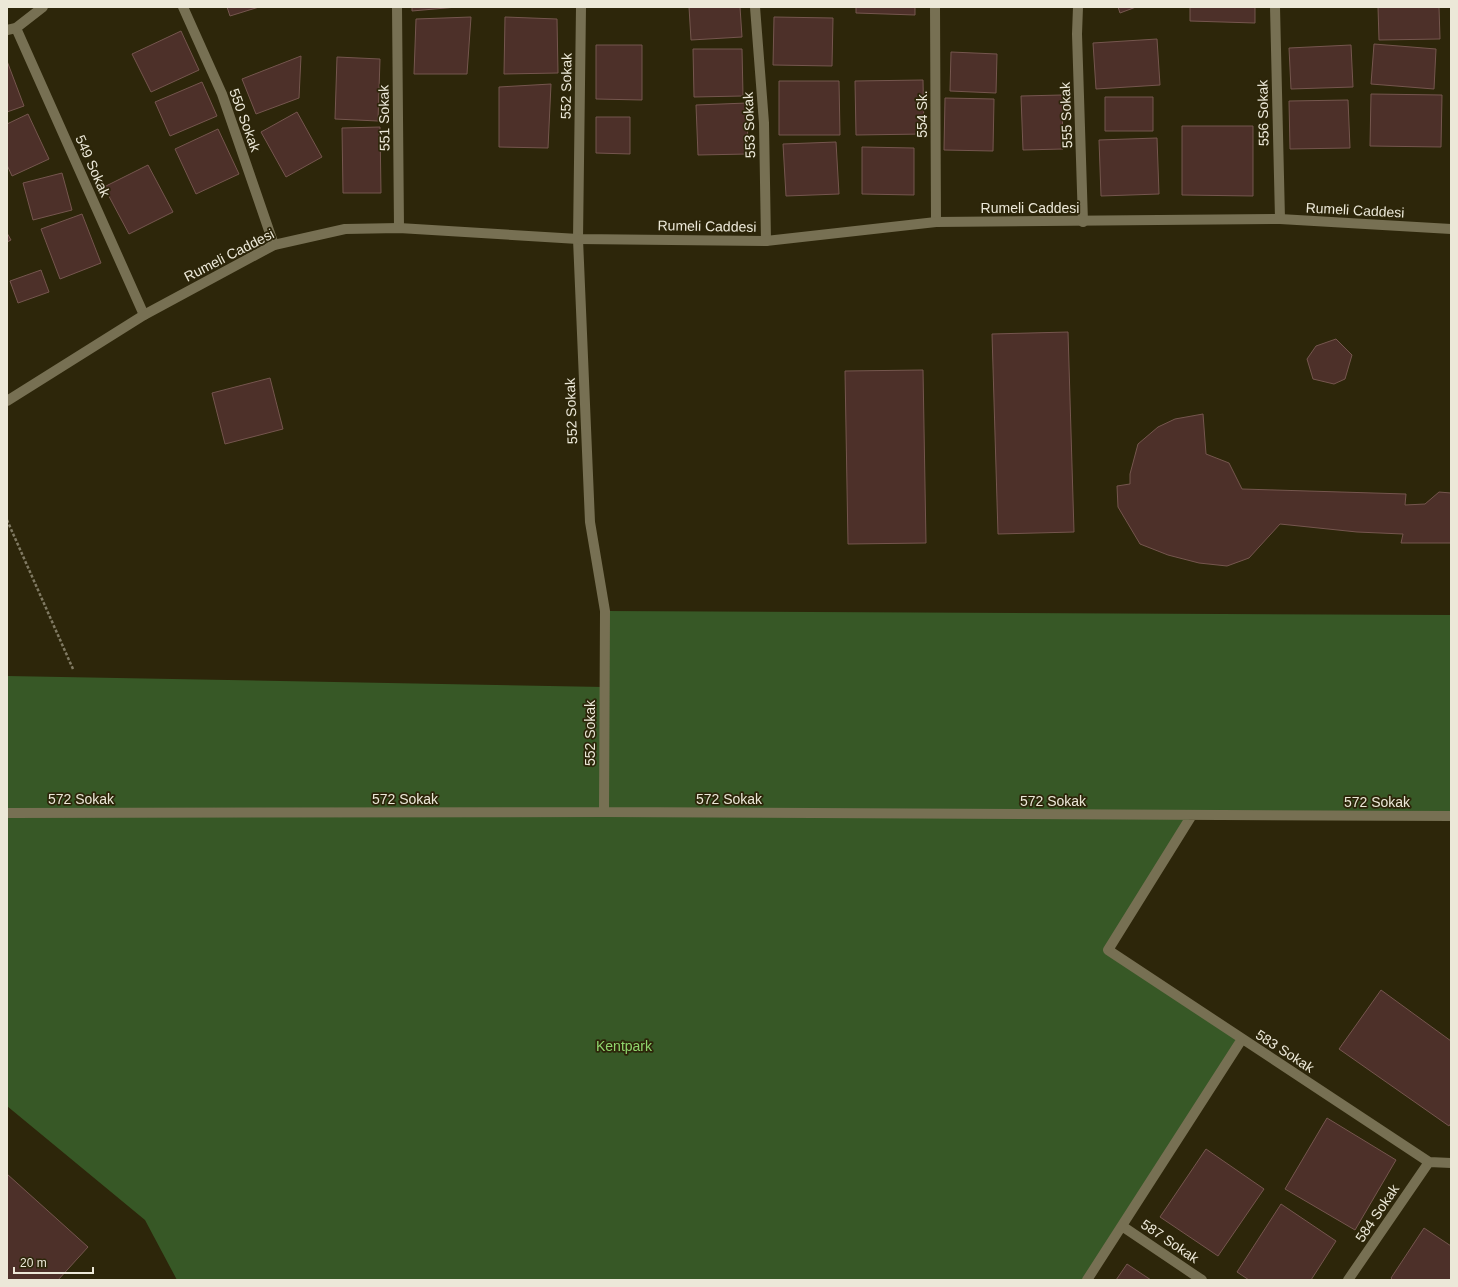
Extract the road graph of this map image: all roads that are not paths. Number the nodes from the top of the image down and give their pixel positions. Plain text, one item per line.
1 (43, 7) edge
2 (182, 7) edge
3 (397, 7) edge
4 (581, 7) edge
5 (756, 7) edge
6 (935, 7) edge
7 (1078, 7) edge
8 (1275, 7) edge
9 (12, 29) edge
10 (1280, 219) junction
11 (936, 222) junction
12 (1083, 222) junction
13 (400, 228) junction
14 (1451, 229) edge
15 (578, 239) junction
16 (766, 241) junction
17 (274, 245) junction
18 (144, 315) junction
19 (8, 400) edge
20 (604, 812) junction
21 (7, 813) edge
22 (1192, 815) junction
23 (1451, 816) edge
24 (1242, 1039) junction
25 (1429, 1162) junction
26 (1451, 1163) edge
27 (1122, 1226) junction
28 (1087, 1280) edge
29 (1202, 1280) edge
30 (1348, 1280) edge

1 - 9 street
2 - 17 street, 550 Sokak
3 - 13 street, 551 Sokak
4 - 15 street, 552 Sokak
5 - 16 street, 553 Sokak
6 - 11 street, 554 Sk.
7 - 12 street, 555 Sokak
8 - 10 street, 556 Sokak
9 - 18 street, 549 Sokak
10 - 12 street, Rumeli Caddesi
10 - 14 street, Rumeli Caddesi
11 - 12 street, Rumeli Caddesi
11 - 16 street, Rumeli Caddesi
13 - 15 street, Rumeli Caddesi
13 - 17 street, Rumeli Caddesi
15 - 16 street, Rumeli Caddesi
15 - 20 street, 552 Sokak
17 - 18 street, Rumeli Caddesi
18 - 19 street, Rumeli Caddesi
20 - 21 street, 572 Sokak
20 - 22 street, 572 Sokak
22 - 23 street, 572 Sokak
22 - 24 street, 583 Sokak
24 - 25 street, 583 Sokak
24 - 27 street
25 - 26 street
25 - 30 street, 584 Sokak
27 - 28 street
27 - 29 street, 587 Sokak

